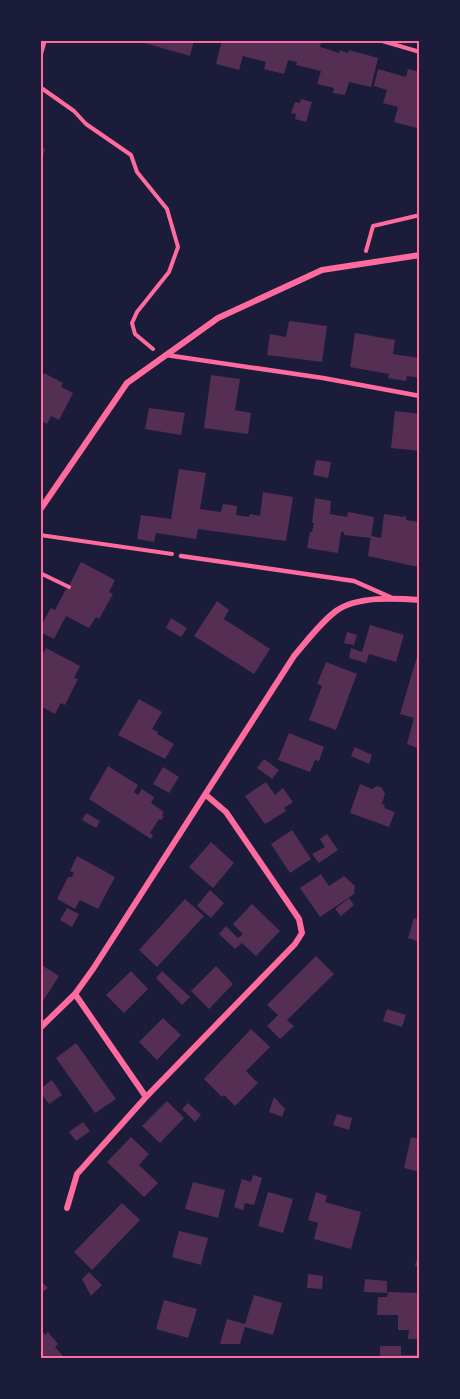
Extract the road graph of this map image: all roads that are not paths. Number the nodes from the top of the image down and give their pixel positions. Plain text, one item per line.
1 (44, 40) edge
2 (40, 54) edge
3 (420, 255) edge
4 (166, 355) junction
5 (420, 396) edge
6 (40, 510) edge
7 (181, 556) road end
8 (390, 597) junction
9 (420, 600) edge
10 (206, 795) junction
11 (75, 994) junction
12 (40, 1028) edge
13 (146, 1097) junction
14 (67, 1208) dead end

1 - 2 street
3 - 4 street
4 - 5 lane
4 - 6 street
7 - 8 lane
8 - 9 street
8 - 10 street
10 - 11 street
10 - 13 street
11 - 12 street
11 - 13 street
13 - 14 street

